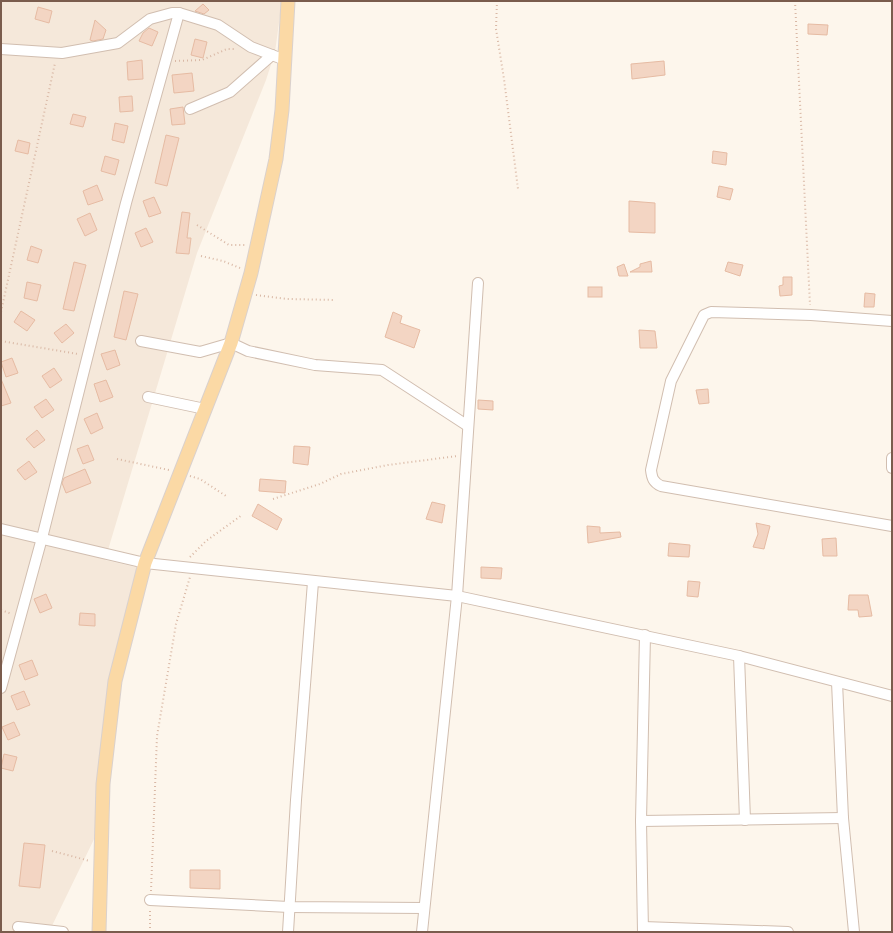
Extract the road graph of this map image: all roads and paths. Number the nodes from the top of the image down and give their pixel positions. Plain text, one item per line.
1 (288, 1) edge
2 (497, 1) edge
3 (795, 1) edge
4 (179, 13) junction
5 (251, 47) junction
6 (1, 49) edge
7 (57, 53) junction
8 (272, 55) junction
9 (285, 60) junction
10 (166, 62) junction
11 (190, 109) dead end
12 (518, 189) dead end
13 (197, 225) dead end
14 (257, 245) junction
15 (201, 256) dead end
16 (251, 273) junction
17 (478, 283) dead end
18 (245, 294) junction
19 (334, 300) dead end
20 (1, 312) edge
21 (811, 315) junction
22 (892, 321) edge
23 (1, 341) edge
24 (141, 341) dead end
25 (231, 344) junction
26 (87, 356) junction
27 (148, 397) dead end
28 (205, 409) junction
29 (468, 426) junction
30 (466, 455) junction
31 (892, 458) edge
32 (892, 468) edge
33 (273, 498) dead end
34 (242, 515) dead end
35 (892, 526) edge
36 (1, 529) edge
37 (42, 538) junction
38 (145, 563) junction
39 (180, 568) junction
40 (192, 570) junction
41 (313, 582) junction
42 (457, 596) junction
43 (646, 635) junction
44 (739, 656) junction
45 (837, 682) junction
46 (1, 688) edge
47 (892, 696) edge
48 (843, 818) junction
49 (745, 820) junction
50 (641, 821) junction
51 (52, 851) dead end
52 (100, 862) junction
53 (150, 900) junction
54 (289, 907) junction
55 (424, 908) junction
56 (18, 927) dead end
57 (642, 929) edge
58 (63, 932) edge
59 (99, 932) edge
60 (150, 932) edge
61 (288, 932) edge
62 (422, 932) edge
63 (750, 932) edge
64 (788, 932) edge
65 (854, 932) edge

1 - 9 main road
2 - 12 path
3 - 21 path
4 - 5 street
4 - 7 street
4 - 10 street
5 - 8 street
5 - 10 path
6 - 7 street
7 - 20 path
8 - 9 street
8 - 11 street
9 - 14 main road
10 - 26 street
13 - 14 path
14 - 16 main road
15 - 16 path
16 - 18 main road
17 - 29 street
18 - 19 path
18 - 25 main road
21 - 22 street
21 - 35 street
23 - 26 path
24 - 25 street
25 - 28 main road
25 - 29 street
26 - 37 street
27 - 28 street
28 - 38 main road
29 - 30 street
30 - 33 path
30 - 42 street
31 - 32 street
34 - 39 path
36 - 37 street
37 - 38 street
37 - 46 street
38 - 39 street
38 - 52 main road
39 - 40 street
40 - 41 street
40 - 53 path
41 - 42 street
41 - 54 street
42 - 43 street
42 - 55 street
43 - 44 street
43 - 50 street
44 - 45 street
44 - 49 street
45 - 47 street
45 - 48 street
48 - 49 street
48 - 65 street
49 - 50 street
50 - 57 street
51 - 52 path
52 - 59 main road
53 - 54 street
53 - 60 path
54 - 55 street
54 - 61 street
55 - 62 street
56 - 58 street
57 - 63 street
63 - 64 street

